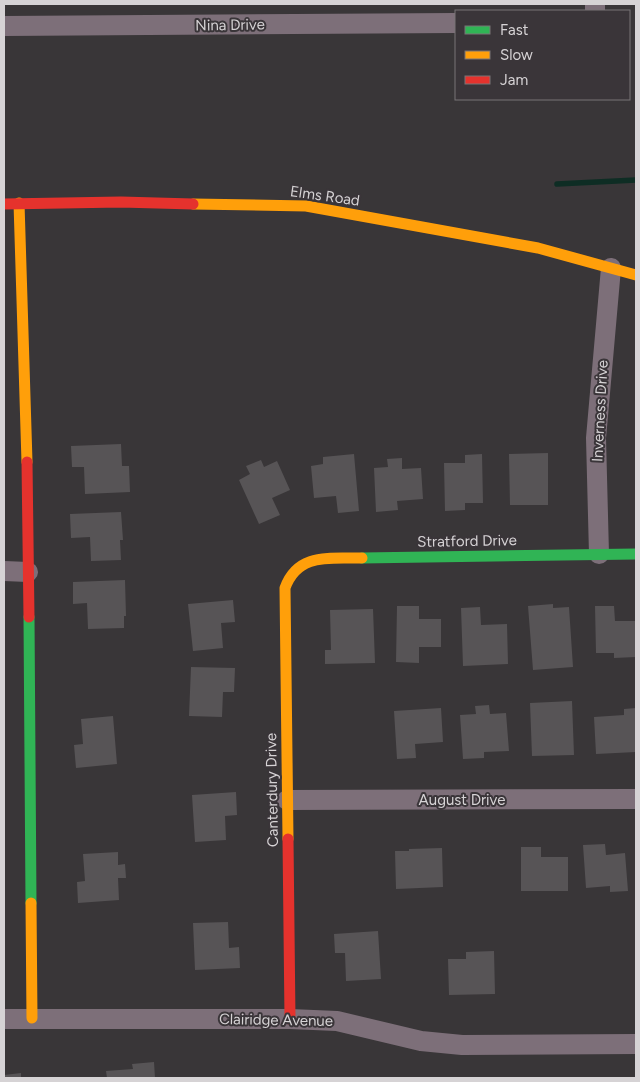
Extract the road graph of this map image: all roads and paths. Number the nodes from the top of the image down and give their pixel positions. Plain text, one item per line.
1 (455, 22) edge
2 (4, 26) edge
3 (18, 203) junction
4 (4, 204) edge
5 (611, 268) junction
6 (636, 275) edge
7 (599, 554) junction
8 (636, 554) edge
9 (300, 565) joint
10 (4, 571) edge
11 (28, 572) junction
12 (636, 799) edge
13 (287, 800) junction
14 (32, 1018) junction
15 (4, 1019) edge
16 (290, 1019) junction
17 (636, 1044) edge

1 - 2 street, Nina Drive
3 - 4 street, Elms Road
3 - 5 street, Elms Road
3 - 11 street
5 - 6 street, Elms Road
5 - 7 street, Inverness Drive
7 - 8 street, Stratford Drive
7 - 9 street, Stratford Drive
9 - 13 street, Canterdury Drive
10 - 11 street
11 - 14 street
12 - 13 street, August Drive
13 - 16 street, Canterdury Drive
14 - 15 street, Clairidge Avenue
14 - 16 street, Clairidge Avenue
16 - 17 street, Clairidge Avenue

